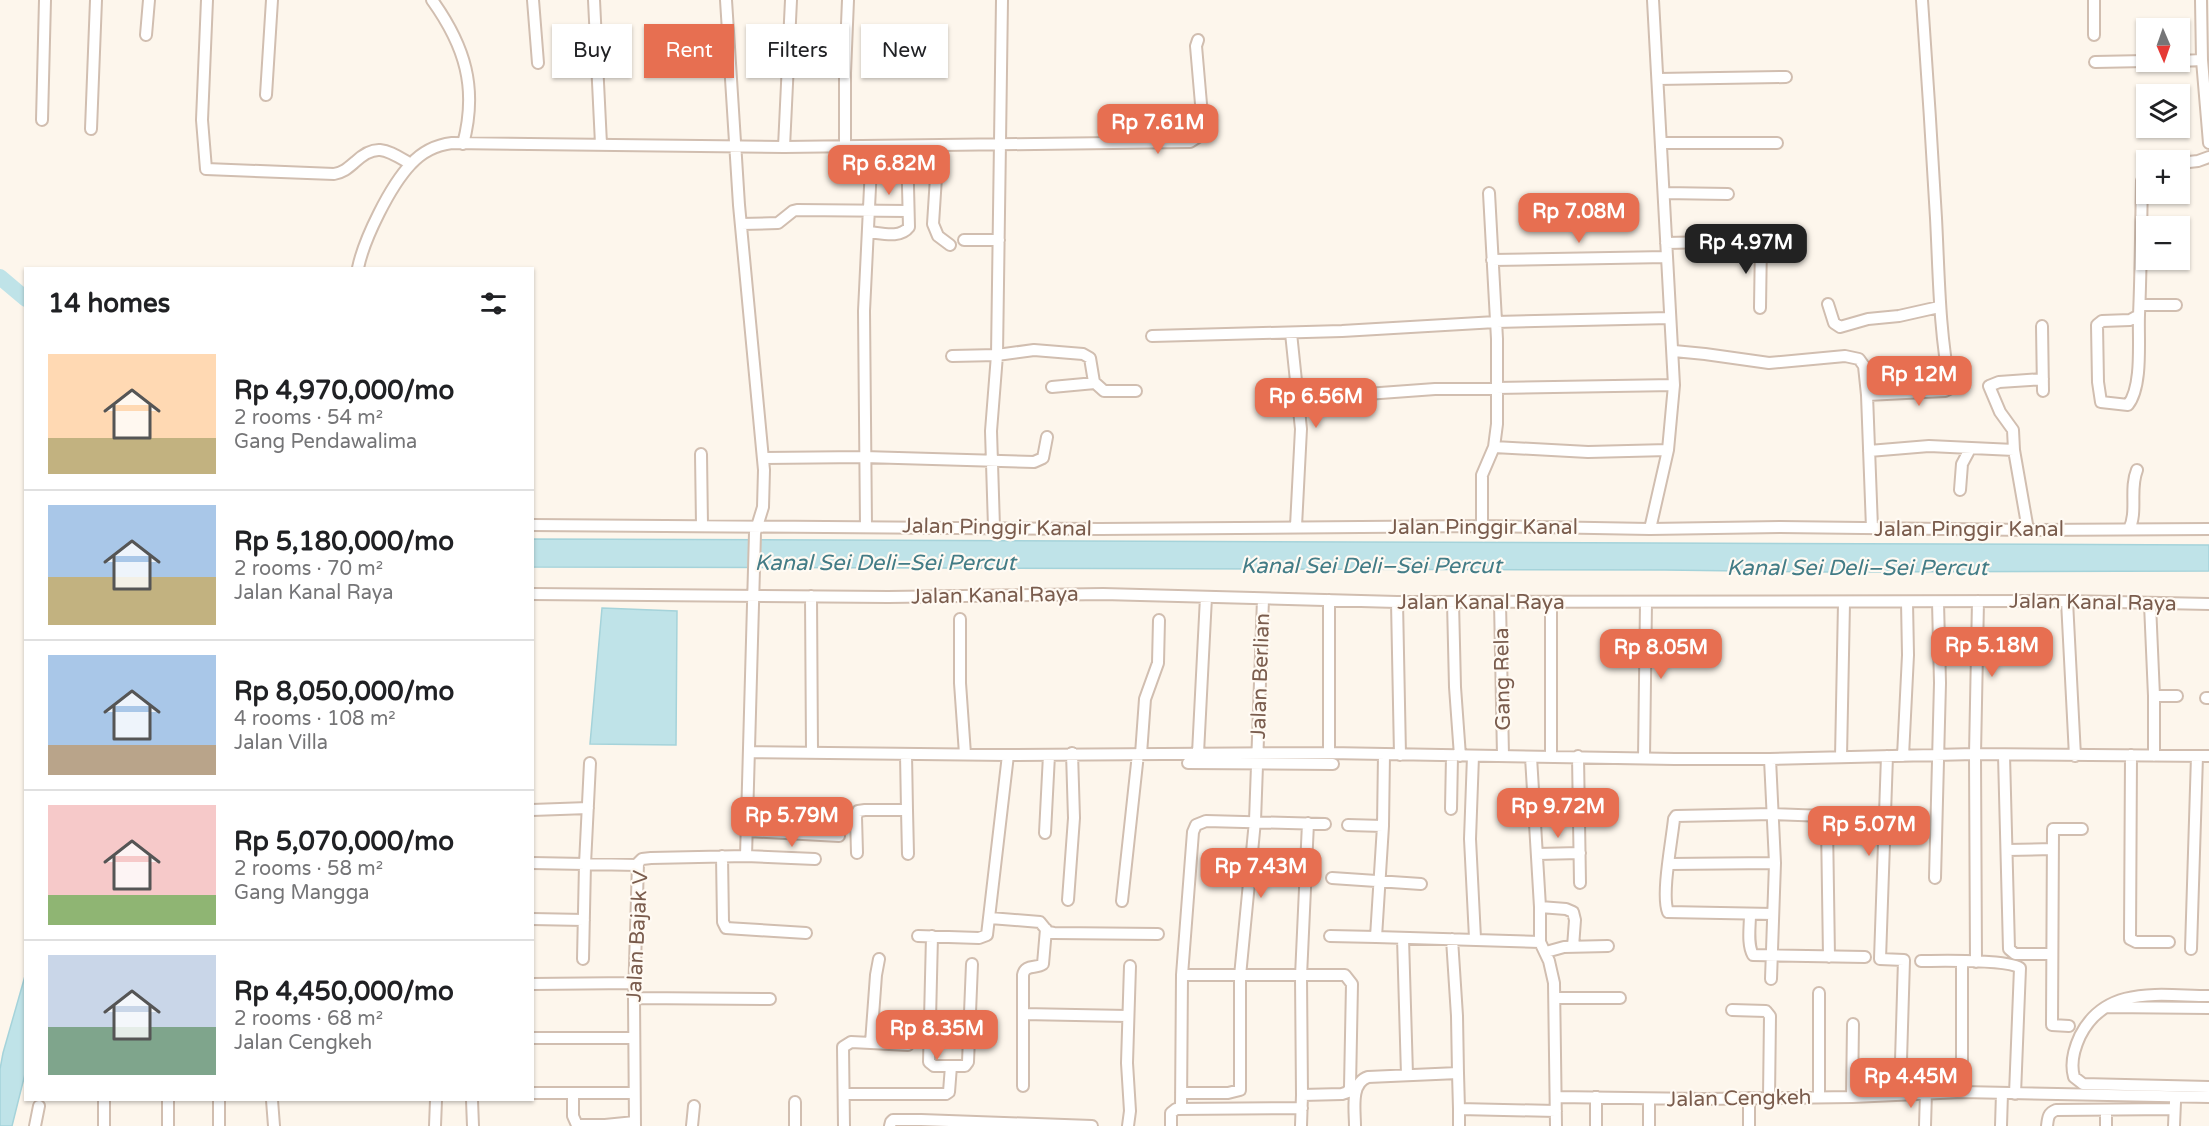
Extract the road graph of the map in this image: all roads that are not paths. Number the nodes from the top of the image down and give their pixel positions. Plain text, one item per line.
1 (45, 0) edge
2 (96, 0) edge
3 (148, 0) edge
4 (207, 0) edge
5 (272, 0) edge
6 (432, 0) edge
7 (533, 0) edge
8 (594, 0) edge
9 (726, 0) edge
10 (791, 0) edge
11 (848, 0) edge
12 (1002, 0) edge
13 (1653, 0) edge
14 (1922, 0) edge
15 (2094, 0) edge
16 (2201, 0) edge
17 (2205, 18) edge
18 (2094, 35) dead end
19 (146, 36) dead end
20 (1198, 40) dead end
21 (2202, 60) junction
22 (2136, 61) edge
23 (2190, 61) edge
24 (2096, 62) dead end
25 (538, 63) dead end
26 (1786, 77) dead end
27 (1658, 79) junction
28 (266, 95) dead end
29 (42, 120) dead end
30 (91, 129) dead end
31 (1661, 143) junction
32 (1777, 143) dead end
33 (2209, 143) edge
34 (464, 144) junction
35 (601, 144) junction
36 (999, 144) junction
37 (845, 145) junction
38 (736, 146) junction
39 (872, 146) junction
40 (907, 146) junction
41 (938, 146) junction
42 (784, 147) junction
43 (2209, 158) edge
44 (2190, 162) edge
45 (411, 164) junction
46 (1488, 193) dead end
47 (1664, 193) junction
48 (1728, 194) dead end
49 (2142, 204) edge
50 (869, 210) junction
51 (908, 211) junction
52 (741, 224) junction
53 (868, 232) junction
54 (964, 240) dead end
55 (999, 240) junction
56 (1761, 242) junction
57 (1666, 243) junction
58 (1793, 244) dead end
59 (950, 245) dead end
60 (1667, 257) junction
61 (1492, 260) junction
62 (358, 267) edge
63 (1828, 304) dead end
64 (2176, 305) dead end
65 (1760, 308) dead end
66 (1939, 308) junction
67 (2140, 310) junction
68 (1670, 318) junction
69 (1496, 322) junction
70 (2042, 326) dead end
71 (1291, 333) junction
72 (1152, 336) dead end
73 (1674, 351) junction
74 (997, 355) junction
75 (952, 356) dead end
76 (2043, 378) junction
77 (1095, 383) junction
78 (1674, 385) junction
79 (1052, 387) dead end
80 (1497, 387) junction
81 (1136, 391) dead end
82 (2043, 391) dead end
83 (1868, 395) junction
84 (1298, 399) junction
85 (1047, 437) dead end
86 (1494, 447) junction
87 (1970, 449) junction
88 (1668, 450) junction
89 (2014, 450) junction
90 (1869, 451) junction
91 (701, 454) dead end
92 (864, 457) junction
93 (764, 458) junction
94 (992, 461) junction
95 (2137, 470) dead end
96 (1960, 490) dead end
97 (534, 525) edge
98 (702, 525) junction
99 (866, 526) junction
100 (1296, 526) junction
101 (1482, 526) junction
102 (994, 527) junction
103 (1872, 528) junction
104 (2209, 528) edge
105 (756, 529) junction
106 (1650, 529) junction
107 (2129, 529) junction
108 (2028, 530) junction
109 (753, 592) junction
110 (534, 594) edge
111 (811, 596) junction
112 (1206, 597) junction
113 (1263, 599) junction
114 (1329, 600) junction
115 (1978, 601) junction
116 (2067, 601) junction
117 (1397, 602) junction
118 (1453, 602) junction
119 (1500, 602) junction
120 (1551, 602) junction
121 (1646, 602) junction
122 (1907, 602) junction
123 (1938, 602) junction
124 (1844, 603) junction
125 (2150, 604) junction
126 (2209, 604) edge
127 (960, 619) dead end
128 (1159, 620) dead end
129 (2154, 696) junction
130 (2177, 696) dead end
131 (749, 752) junction
132 (812, 752) junction
133 (1072, 753) junction
134 (1198, 753) junction
135 (1329, 753) junction
136 (906, 754) junction
137 (965, 754) junction
138 (1140, 754) junction
139 (1384, 754) junction
140 (1975, 754) junction
141 (1008, 755) junction
142 (1049, 755) junction
143 (1400, 755) junction
144 (1938, 755) junction
145 (2004, 755) junction
146 (2131, 755) junction
147 (1456, 756) junction
148 (1473, 756) junction
149 (1503, 756) junction
150 (1551, 756) junction
151 (1578, 756) junction
152 (1887, 756) junction
153 (1903, 756) junction
154 (2075, 756) junction
155 (2154, 756) junction
156 (2197, 756) junction
157 (2209, 756) edge
158 (1532, 757) junction
159 (1841, 757) junction
160 (1257, 758) junction
161 (1644, 758) junction
162 (1770, 759) junction
163 (590, 763) dead end
164 (1188, 763) dead end
165 (1333, 764) dead end
166 (588, 808) junction
167 (1451, 809) dead end
168 (534, 810) edge
169 (907, 810) junction
170 (1773, 814) junction
171 (1255, 821) junction
172 (1308, 823) junction
173 (1325, 824) dead end
174 (1347, 825) dead end
175 (1383, 826) junction
176 (2082, 829) dead end
177 (747, 831) junction
178 (1046, 833) dead end
179 (839, 836) dead end
180 (2053, 849) junction
181 (2007, 850) junction
182 (856, 852) dead end
183 (1580, 853) junction
184 (908, 854) dead end
185 (1537, 854) junction
186 (722, 856) junction
187 (746, 856) junction
188 (815, 860) dead end
189 (534, 863) edge
190 (1774, 863) junction
191 (585, 864) junction
192 (1669, 864) junction
193 (638, 866) junction
194 (1332, 878) dead end
195 (1935, 878) dead end
196 (1381, 881) junction
197 (1580, 883) dead end
198 (1421, 884) dead end
199 (1068, 900) dead end
200 (1122, 901) dead end
201 (1540, 908) junction
202 (1750, 914) junction
203 (1773, 914) junction
204 (990, 918) junction
205 (534, 919) edge
206 (584, 920) junction
207 (1046, 929) junction
208 (806, 933) dead end
209 (1158, 934) dead end
210 (918, 936) dead end
211 (933, 936) junction
212 (1330, 936) dead end
213 (1376, 937) junction
214 (1403, 938) junction
215 (1475, 938) junction
216 (1452, 939) junction
217 (1540, 942) junction
218 (2169, 942) dead end
219 (1608, 946) dead end
220 (1573, 947) junction
221 (2191, 949) dead end
222 (1546, 952) junction
223 (2052, 954) junction
224 (1772, 955) junction
225 (1829, 957) junction
226 (1865, 957) dead end
227 (583, 959) dead end
228 (879, 959) dead end
229 (1921, 961) dead end
230 (1962, 961) junction
231 (1976, 962) junction
232 (972, 963) dead end
233 (1130, 966) dead end
234 (1182, 975) junction
235 (1240, 976) junction
236 (1301, 976) junction
237 (1771, 979) dead end
238 (634, 983) junction
239 (534, 984) edge
240 (1820, 993) dead end
241 (2209, 996) edge
242 (1555, 998) junction
243 (1620, 998) dead end
244 (634, 999) junction
245 (770, 999) dead end
246 (2104, 1007) junction
247 (2209, 1008) edge
248 (1732, 1010) dead end
249 (1023, 1014) junction
250 (1128, 1016) junction
251 (1853, 1024) dead end
252 (2069, 1026) dead end
253 (534, 1038) edge
254 (633, 1038) junction
255 (871, 1043) junction
256 (908, 1045) dead end
257 (951, 1066) junction
258 (1458, 1073) junction
259 (1407, 1075) junction
260 (1023, 1086) dead end
261 (2209, 1087) edge
262 (1926, 1092) junction
263 (1962, 1092) junction
264 (534, 1093) edge
265 (573, 1093) junction
266 (634, 1093) junction
267 (1181, 1093) junction
268 (2002, 1093) junction
269 (845, 1094) junction
270 (1900, 1094) junction
271 (2015, 1094) junction
272 (1302, 1095) junction
273 (2175, 1096) junction
274 (1556, 1097) junction
275 (1596, 1097) junction
276 (1769, 1097) junction
277 (1819, 1097) junction
278 (1852, 1097) junction
279 (2209, 1097) edge
280 (1749, 1098) junction
281 (1649, 1099) junction
282 (104, 1101) edge
283 (168, 1101) edge
284 (219, 1101) edge
285 (272, 1101) edge
286 (436, 1101) edge
287 (472, 1101) edge
288 (795, 1102) dead end
289 (39, 1106) dead end
290 (694, 1106) dead end
291 (1180, 1108) junction
292 (1302, 1108) junction
293 (1459, 1109) junction
294 (2174, 1109) junction
295 (2106, 1110) junction
296 (1556, 1111) junction
297 (921, 1123) edge
298 (635, 1124) edge
299 (976, 1124) edge
300 (34, 1126) edge
301 (104, 1126) edge
302 (168, 1126) edge
303 (219, 1126) edge
304 (273, 1126) edge
305 (435, 1126) edge
306 (473, 1126) edge
307 (692, 1126) edge
308 (795, 1126) edge
309 (844, 1126) edge
310 (890, 1126) edge
311 (1092, 1126) edge
312 (1128, 1126) edge
313 (1171, 1126) edge
314 (1301, 1126) edge
315 (1355, 1126) edge
316 (1459, 1126) edge
317 (1556, 1126) edge
318 (1596, 1126) edge
319 (1649, 1126) edge
320 (1749, 1126) edge
321 (1925, 1126) edge
322 (2001, 1126) edge
323 (2048, 1126) edge
324 (2106, 1126) edge
325 (2174, 1126) edge

1 - 29 street
2 - 30 street
3 - 19 street
4 - 45 street
5 - 28 street
6 - 34 street
7 - 25 street
8 - 35 street
9 - 38 street
10 - 42 street
11 - 37 street
12 - 36 street
13 - 27 street
14 - 66 street
15 - 18 street
16 - 17 street
17 - 21 street
20 - 36 street
21 - 23 street
21 - 33 street
22 - 24 street
26 - 27 street
27 - 31 street
31 - 32 street
31 - 47 street
34 - 35 street
34 - 45 street
35 - 38 street
36 - 41 street
36 - 55 street
37 - 39 street
37 - 42 street
38 - 42 street
38 - 52 street
39 - 40 street
39 - 50 street
40 - 41 street
40 - 51 street
41 - 59 street
43 - 44 street
45 - 62 street
46 - 61 street
47 - 48 street
47 - 57 street
49 - 67 street
50 - 51 street
50 - 52 street
50 - 53 street
51 - 53 street
52 - 93 street
53 - 92 street
54 - 55 street
55 - 74 street
56 - 57 street
56 - 58 street
56 - 65 street
57 - 60 street
60 - 61 street
60 - 68 street
61 - 69 street
63 - 66 street
64 - 67 street
66 - 83 street
67 - 67 street
68 - 69 street
68 - 73 street
69 - 71 street
69 - 80 street
70 - 76 street
71 - 72 street
71 - 84 street
73 - 78 street
73 - 83 street
74 - 75 street
74 - 77 street
74 - 94 street
76 - 82 street
76 - 89 street
77 - 79 street
77 - 81 street
78 - 80 street
78 - 88 street
80 - 84 street
80 - 86 street
83 - 90 street
84 - 100 street
85 - 94 street
86 - 88 street
86 - 101 street
87 - 89 street
87 - 90 street
87 - 96 street
88 - 106 street
89 - 108 street
90 - 103 street
91 - 98 street
92 - 93 street
92 - 94 street
92 - 99 street
93 - 105 street
94 - 102 street
95 - 107 street
97 - 98 street, Jalan Pinggir Kanal
98 - 105 street, Jalan Pinggir Kanal
99 - 102 street, Jalan Pinggir Kanal
99 - 105 street, Jalan Pinggir Kanal
100 - 101 street, Jalan Pinggir Kanal
100 - 102 street, Jalan Pinggir Kanal
101 - 106 street, Jalan Pinggir Kanal
103 - 106 street, Jalan Pinggir Kanal
103 - 108 street, Jalan Pinggir Kanal
104 - 107 street, Jalan Pinggir Kanal
105 - 109 street
107 - 108 street, Jalan Pinggir Kanal
109 - 110 street
109 - 111 street, Jalan Kanal Raya
109 - 131 street
111 - 112 street, Jalan Kanal Raya
111 - 132 street
112 - 113 street, Jalan Kanal Raya
112 - 134 street
113 - 114 street, Jalan Kanal Raya
113 - 160 street, Jalan Berlian
114 - 117 street, Jalan Kanal Raya
114 - 135 street
115 - 116 street, Jalan Kanal Raya
115 - 123 street, Jalan Kanal Raya
115 - 140 street
116 - 125 street, Jalan Kanal Raya
116 - 154 street
117 - 118 street, Jalan Kanal Raya
117 - 143 street
118 - 119 street, Jalan Kanal Raya
118 - 147 street
119 - 120 street, Jalan Kanal Raya
119 - 149 street, Gang Rela
120 - 121 street, Jalan Kanal Raya
120 - 150 street
121 - 124 street, Jalan Kanal Raya
121 - 161 street
122 - 123 street, Jalan Kanal Raya
122 - 124 street, Jalan Kanal Raya
122 - 153 street
123 - 144 street
124 - 159 street
125 - 126 street, Jalan Kanal Raya
125 - 129 street
127 - 137 street
128 - 138 street
129 - 130 street
129 - 155 street
131 - 132 street
131 - 177 street
132 - 136 street
133 - 138 street
133 - 142 street
133 - 199 street
134 - 138 street
134 - 160 street
135 - 139 street
135 - 160 street
136 - 137 street
136 - 169 street
137 - 141 street
138 - 200 street
139 - 143 street
139 - 175 street
140 - 144 street
140 - 145 street
140 - 231 street
141 - 142 street
141 - 204 street
142 - 178 street
143 - 147 street
144 - 153 street
144 - 195 street
145 - 154 street
145 - 181 street
146 - 154 street
146 - 155 street
146 - 218 street
147 - 148 street
147 - 167 street
148 - 149 street
148 - 215 street
149 - 158 street
150 - 151 street
150 - 158 street
151 - 161 street
151 - 183 street
152 - 153 street
152 - 159 street
152 - 270 street
155 - 156 street
156 - 157 street
156 - 221 street
158 - 185 street
159 - 162 street
160 - 164 street
160 - 165 street
160 - 171 street, Jalan Berlian
161 - 162 street
162 - 170 street
163 - 166 street
166 - 168 street
166 - 191 street
169 - 182 street
169 - 184 street
170 - 190 street
170 - 192 street
170 - 225 street
171 - 172 street
171 - 234 street
171 - 235 street, Jalan Berlian
172 - 173 street
172 - 236 street
174 - 175 street
175 - 196 street
176 - 180 street
177 - 179 street
177 - 187 street
180 - 181 street
180 - 223 street
181 - 223 street
183 - 185 street
183 - 197 street
185 - 201 street
186 - 187 street, Jalan Bajak V
186 - 193 street, Jalan Bajak V
186 - 208 street
187 - 188 street, Jalan Bajak V
189 - 191 street
190 - 192 street
190 - 203 street
191 - 193 street
191 - 206 street
192 - 202 street
193 - 238 street, Jalan Bajak V
194 - 196 street
196 - 198 street
196 - 213 street
201 - 217 street
201 - 220 street
202 - 203 street
202 - 224 street
203 - 224 street
204 - 207 street
204 - 211 street
205 - 206 street
206 - 227 street
207 - 209 street
207 - 249 street
210 - 211 street
211 - 257 street
212 - 213 street
213 - 214 street
214 - 216 street
214 - 259 street
215 - 216 street
215 - 217 street
216 - 258 street
217 - 222 street
219 - 220 street
220 - 222 street
222 - 242 street
223 - 252 street
224 - 225 street
224 - 237 street
225 - 226 street
228 - 255 street
229 - 230 street
230 - 231 street
230 - 263 street
231 - 271 street
232 - 257 street
233 - 250 street
234 - 235 street
234 - 267 street
235 - 236 street
235 - 267 street, Jalan Berlian
236 - 272 street
236 - 272 street
238 - 239 street
238 - 244 street, Jalan Bajak V
240 - 277 street
241 - 246 street
242 - 243 street
242 - 274 street
244 - 245 street
244 - 254 street, Jalan Bajak V
246 - 247 street
246 - 261 street
248 - 276 street
249 - 250 street
249 - 260 street
250 - 312 street
251 - 278 street
253 - 254 street
254 - 266 street, Jalan Bajak V
255 - 256 street
255 - 269 street
257 - 269 street
258 - 259 street
258 - 293 street
259 - 315 street
262 - 263 street, Jalan Cengkeh
262 - 270 street, Jalan Cengkeh
262 - 321 street
263 - 268 street, Jalan Cengkeh
264 - 265 street
265 - 266 street
265 - 298 street
266 - 298 street, Jalan Bajak V
267 - 291 street
268 - 271 street, Jalan Cengkeh
268 - 322 street
269 - 309 street
270 - 278 street, Jalan Cengkeh
271 - 273 street, Jalan Cengkeh
272 - 292 street
273 - 279 street, Jalan Cengkeh
273 - 294 street
274 - 275 street, Jalan Cengkeh
274 - 296 street
275 - 281 street, Jalan Cengkeh
275 - 318 street
276 - 277 street, Jalan Cengkeh
276 - 280 street, Jalan Cengkeh
277 - 278 street, Jalan Cengkeh
280 - 281 street, Jalan Cengkeh
280 - 320 street
281 - 319 street
282 - 301 street
283 - 302 street
284 - 303 street
285 - 304 street
286 - 305 street
287 - 306 street
288 - 308 street
289 - 300 street
290 - 307 street
291 - 292 street
291 - 313 street
292 - 314 street
293 - 296 street
293 - 316 street
294 - 295 street
294 - 325 street
295 - 323 street
295 - 324 street
296 - 317 street
297 - 299 street
297 - 310 street
299 - 311 street

